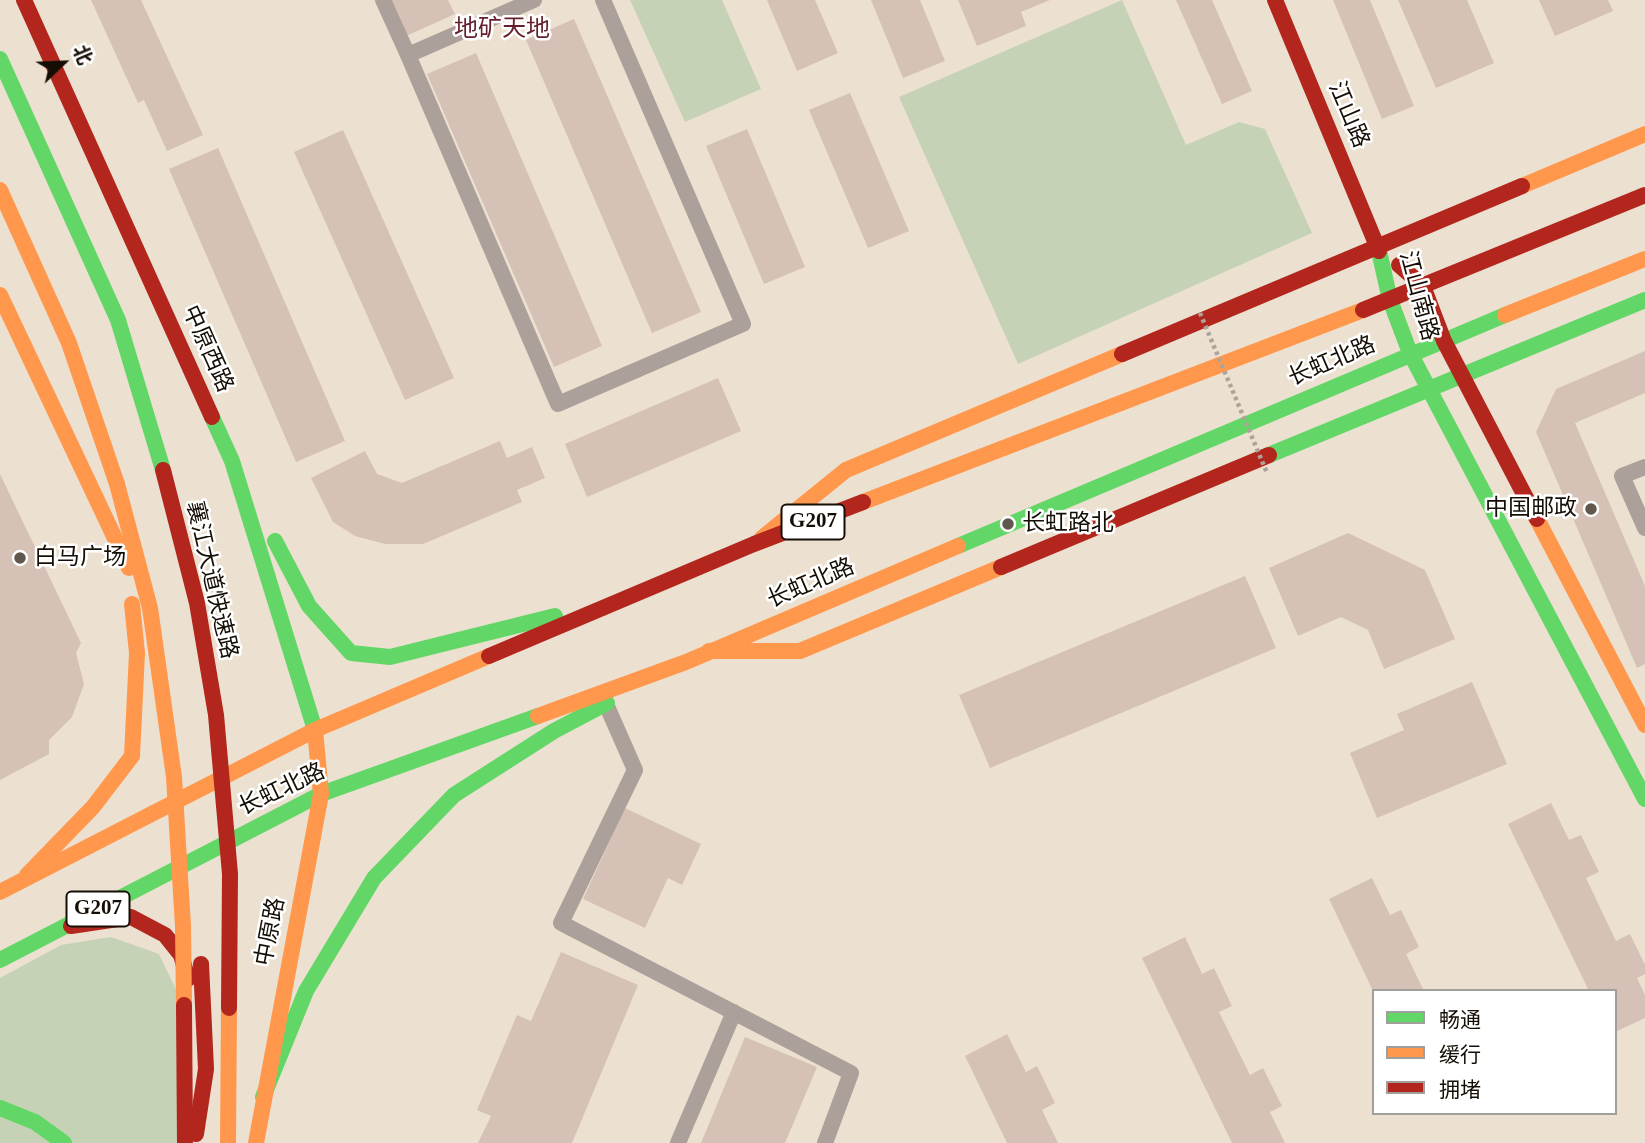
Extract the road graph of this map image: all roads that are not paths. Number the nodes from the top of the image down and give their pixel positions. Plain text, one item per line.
1 (24, 0) edge
2 (383, 0) edge
3 (534, 0) edge
4 (603, 0) edge
5 (1275, 0) edge
6 (408, 55) junction
7 (0, 58) edge
8 (1645, 134) edge
9 (0, 190) edge
10 (1645, 195) edge
11 (1378, 248) junction
12 (1645, 259) edge
13 (1423, 286) junction
14 (0, 295) edge
15 (1390, 300) junction
16 (1645, 300) edge
17 (1444, 341) junction
18 (1410, 353) junction
19 (1462, 375) junction
20 (1429, 390) junction
21 (232, 461) junction
22 (1645, 467) edge
23 (1645, 528) edge
24 (754, 544) junction
25 (129, 568) junction
26 (638, 595) junction
27 (709, 652) junction
28 (685, 662) junction
29 (606, 704) junction
30 (1645, 725) edge
31 (315, 730) junction
32 (191, 794) junction
33 (321, 794) junction
34 (1645, 799) edge
35 (196, 858) junction
36 (21, 881) junction
37 (0, 892) edge
38 (62, 928) junction
39 (0, 960) edge
40 (734, 1012) junction
41 (206, 1069) junction
42 (263, 1097) junction
43 (0, 1108) edge
44 (64, 1143) edge
45 (184, 1143) edge
46 (193, 1143) edge
47 (228, 1143) edge
48 (256, 1143) edge
49 (678, 1143) edge
50 (825, 1143) edge

1 - 21 main road, 中原西路
2 - 6 lane
3 - 6 lane
4 - 6 lane
5 - 11 main road, 江山路
7 - 47 main road, 襄江大道快速路, bridge
8 - 11 main road
9 - 45 main road, bridge
10 - 13 main road, 长虹北路 / G207
11 - 13 main road, 江山南路
11 - 15 main road, 江山南路
11 - 24 main road
12 - 17 main road, 长虹北路 / G207
13 - 15 main road, 长虹北路 / G207
13 - 17 main road, 江山南路
14 - 25 main road
15 - 18 main road, 江山南路
15 - 24 main road, 长虹北路 / G207
16 - 19 main road
17 - 18 main road, 长虹北路 / G207
17 - 19 main road, 江山南路
18 - 20 main road, 江山南路
18 - 27 main road, 长虹北路 / G207
19 - 20 main road
19 - 30 main road, 江山南路
20 - 27 main road
20 - 34 main road, 江山南路
21 - 26 main road
21 - 31 main road, 中原西路
22 - 23 lane
24 - 26 main road, 长虹北路 / G207
25 - 32 main road
25 - 36 main road
26 - 31 main road, 长虹北路 / G207
27 - 28 main road, 长虹北路 / G207
28 - 29 main road
28 - 33 main road, 长虹北路 / G207
29 - 40 lane
29 - 42 main road
31 - 32 main road, 长虹北路 / G207
31 - 33 main road, 中原路
32 - 35 main road
32 - 36 main road, 长虹北路 / G207
33 - 35 main road, 长虹北路 / G207
33 - 42 main road, 中原路
35 - 38 main road, 长虹北路 / G207
35 - 41 main road
36 - 37 main road, 长虹北路 / G207
38 - 39 main road, 长虹北路 / G207
38 - 41 main road
40 - 49 lane
40 - 50 lane
41 - 46 main road
42 - 48 main road, 中原路
43 - 44 main road

